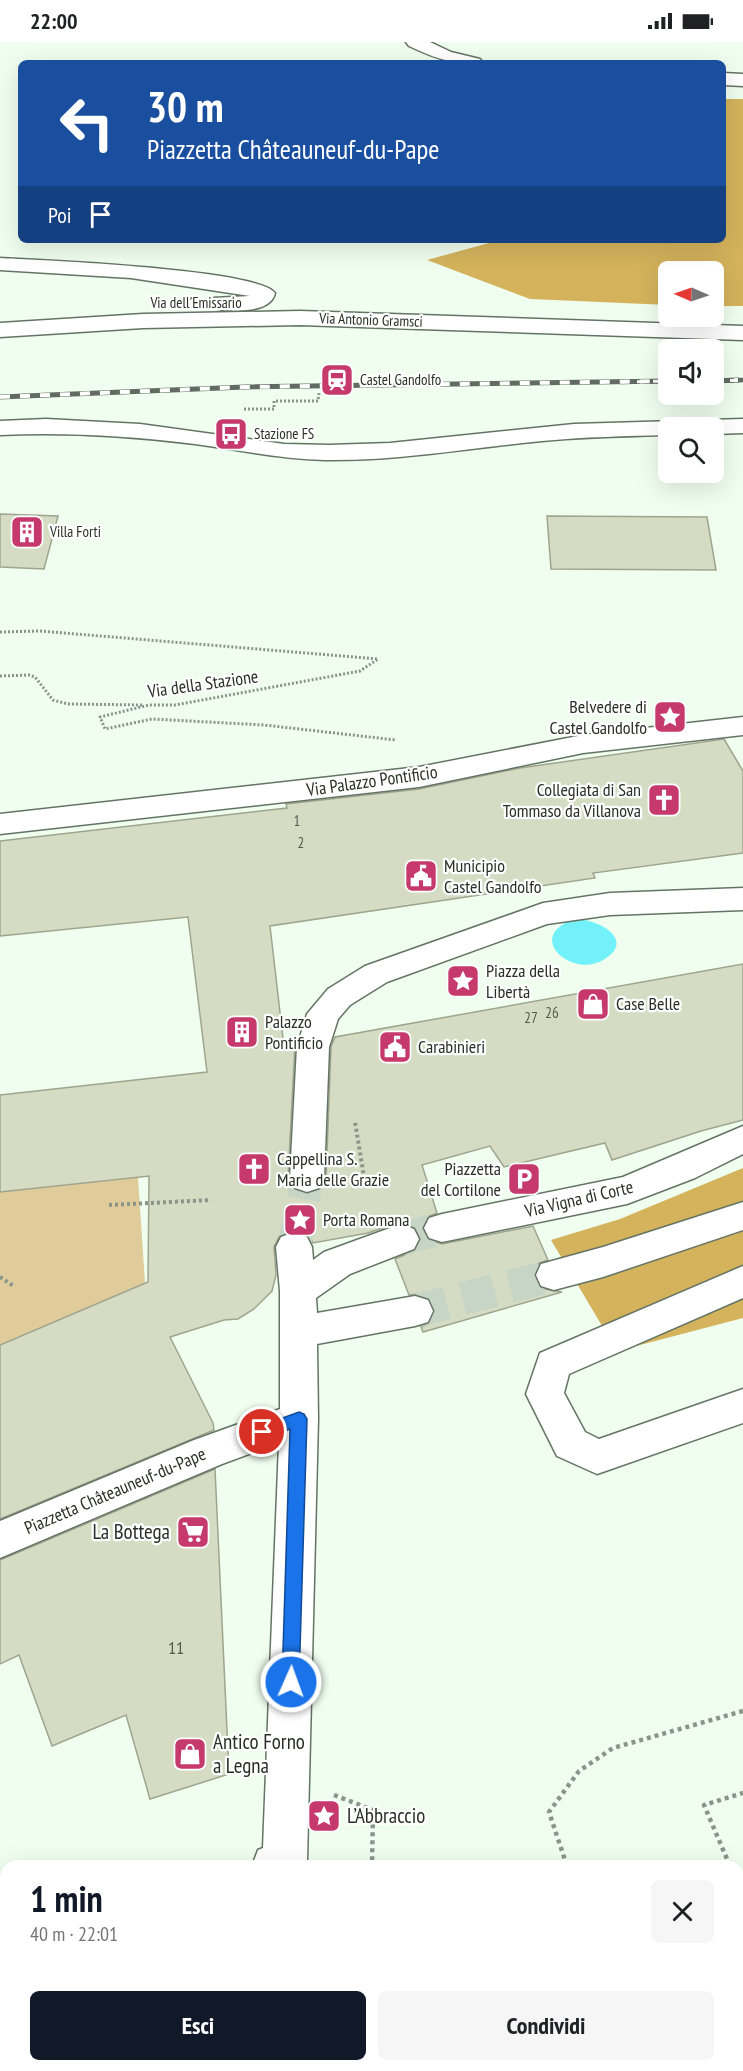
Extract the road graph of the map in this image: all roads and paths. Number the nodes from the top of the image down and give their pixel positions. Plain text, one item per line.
1 (415, 42) edge
2 (462, 60) edge
3 (726, 79) edge
4 (743, 80) edge
5 (0, 264) edge
6 (0, 311) edge
7 (0, 330) edge
8 (743, 333) edge
9 (319, 393) dead end
10 (274, 401) dead end
11 (743, 426) edge
12 (724, 427) edge
13 (0, 428) edge
14 (658, 429) edge
15 (0, 632) edge
16 (0, 676) edge
17 (149, 705) junction
18 (743, 726) edge
19 (399, 741) dead end
20 (0, 824) edge
21 (743, 898) edge
22 (355, 1118) dead end
23 (743, 1139) edge
24 (364, 1177) dead end
25 (307, 1178) tunnel mouth
26 (211, 1200) dead end
27 (109, 1205) dead end
28 (743, 1216) edge
29 (442, 1228) tunnel mouth
30 (401, 1239) tunnel mouth
31 (294, 1247) tunnel mouth
32 (554, 1275) tunnel mouth
33 (0, 1277) edge
34 (743, 1281) edge
35 (15, 1287) dead end
36 (298, 1290) junction
37 (415, 1311) tunnel mouth
38 (298, 1332) junction
39 (743, 1406) edge
40 (299, 1419) junction
41 (0, 1540) edge
42 (743, 1711) edge
43 (287, 1778) junction
44 (743, 1793) edge
45 (285, 1860) edge
46 (372, 1860) edge
47 (565, 1860) edge
48 (727, 1860) edge

1 - 2 street
3 - 4 street
5 - 6 street, Via dell'Emissario
7 - 8 street, Via Antonio Gramsci
9 - 10 path
11 - 12 street
13 - 14 street
15 - 17 path, Via della Stazione
16 - 17 path
17 - 19 path, Via della Stazione
18 - 20 street, Via Palazzo Pontificio
21 - 25 street
22 - 24 path
23 - 29 street, Via Vigna di Corte
26 - 27 path
28 - 32 street
30 - 36 street
31 - 36 street
33 - 35 path
34 - 39 street
36 - 38 street
37 - 38 street
38 - 40 street
40 - 41 street, Piazzetta Châteauneuf-du-Pape
40 - 43 street
42 - 47 path
43 - 45 street
43 - 46 path
44 - 48 path

